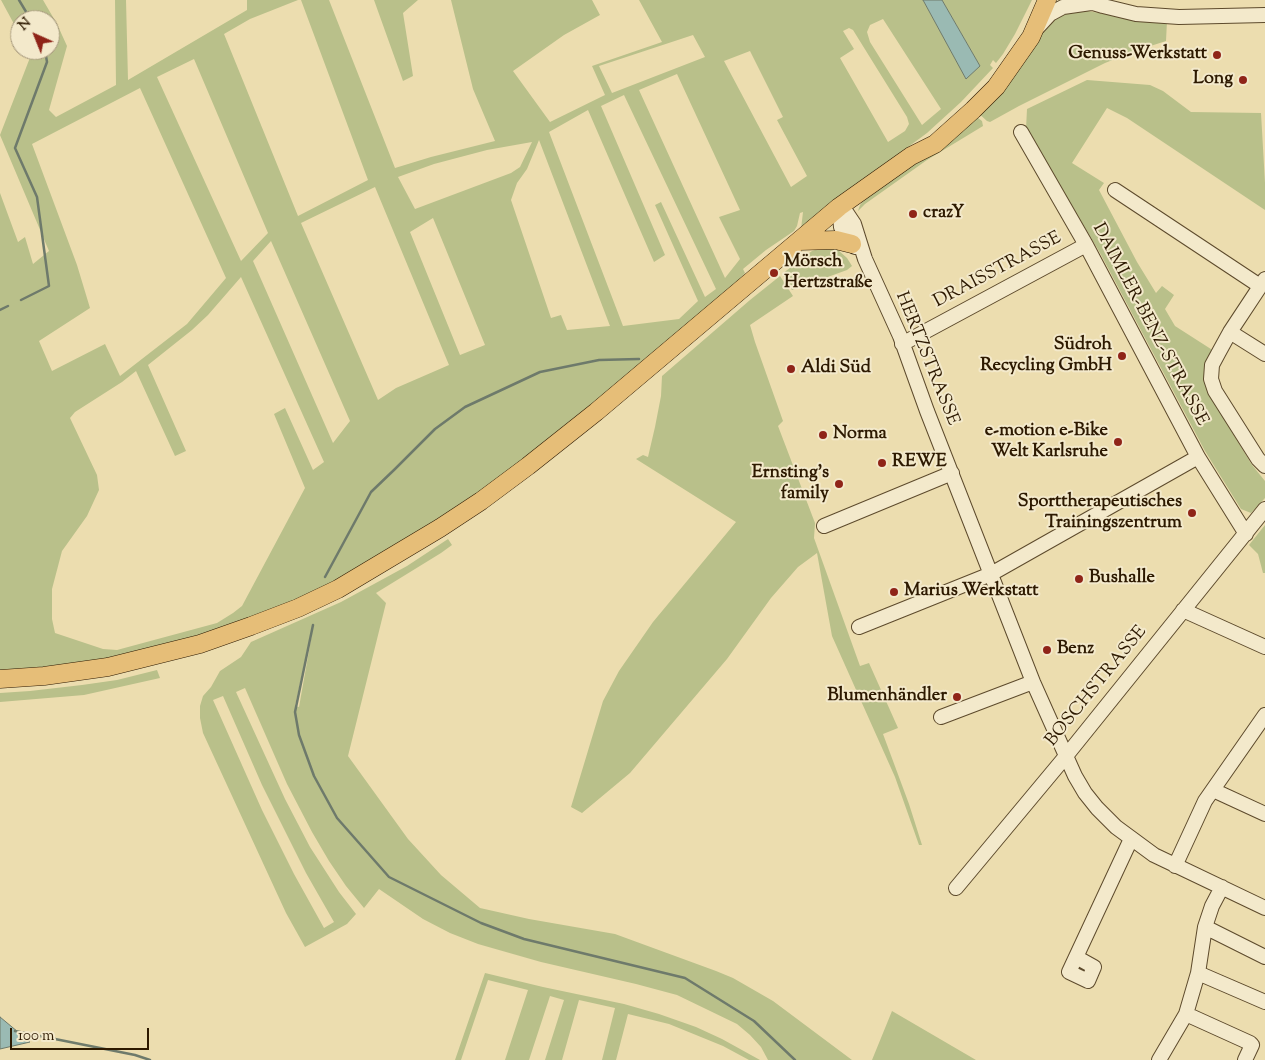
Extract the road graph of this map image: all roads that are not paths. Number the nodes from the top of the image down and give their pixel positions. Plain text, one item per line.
1 (1038, 0) edge
2 (1047, 0) edge
3 (1087, 1) edge
4 (1265, 15) edge
5 (1032, 35) junction
6 (1021, 132) dead end
7 (911, 156) junction
8 (1114, 190) dead end
9 (839, 207) junction
10 (799, 241) junction
11 (852, 244) junction
12 (1086, 245) junction
13 (865, 259) junction
14 (1263, 283) edge
15 (1230, 332) junction
16 (902, 344) junction
17 (1265, 354) edge
18 (1198, 457) junction
19 (1265, 466) edge
20 (952, 473) junction
21 (1265, 509) edge
22 (824, 526) dead end
23 (1246, 534) junction
24 (991, 574) junction
25 (1183, 610) junction
26 (859, 627) dead end
27 (1265, 647) edge
28 (0, 680) edge
29 (1033, 682) junction
30 (1265, 715) edge
31 (941, 717) dead end
32 (1260, 731) edge
33 (1066, 756) junction
34 (1213, 790) junction
35 (1265, 814) edge
36 (1131, 839) junction
37 (1175, 866) junction
38 (1222, 887) junction
39 (956, 888) dead end
40 (1265, 908) edge
41 (1205, 928) junction
42 (1076, 957) dead end
43 (1265, 957) edge
44 (1198, 973) junction
45 (1265, 1002) edge
46 (1186, 1014) junction
47 (1159, 1060) edge
48 (1245, 1060) edge

1 - 7 main road
2 - 5 main road
3 - 4 street
3 - 5 street
5 - 7 main road
6 - 12 street, DAIMLER-BENZ-STRASSE
7 - 9 main road
8 - 14 street
9 - 10 main road
9 - 11 street, HERTZSTRASSE
9 - 13 street, HERTZSTRASSE
10 - 11 main road
10 - 28 main road
11 - 13 street, HERTZSTRASSE
12 - 16 street, DRAISSTRASSE
12 - 18 street, DAIMLER-BENZ-STRASSE
13 - 16 street, HERTZSTRASSE
14 - 15 street
15 - 17 street
15 - 19 street
16 - 20 street, HERTZSTRASSE
18 - 23 street, DAIMLER-BENZ-STRASSE
18 - 24 street
20 - 22 street
20 - 24 street, HERTZSTRASSE
21 - 23 street, BOSCHSTRASSE
23 - 25 street, BOSCHSTRASSE
24 - 26 street
24 - 29 street, HERTZSTRASSE
25 - 27 street
25 - 33 street, BOSCHSTRASSE
29 - 31 street
29 - 33 street, HERTZSTRASSE
30 - 32 street
32 - 34 street
33 - 36 street, HERTZSTRASSE
33 - 39 street, BOSCHSTRASSE
34 - 35 street
34 - 37 street
36 - 37 street, HERTZSTRASSE
36 - 42 street
37 - 38 street, HERTZSTRASSE
38 - 40 street, HERTZSTRASSE
38 - 41 street
41 - 43 street
41 - 44 street
44 - 45 street
44 - 46 street
46 - 47 street
46 - 48 street

